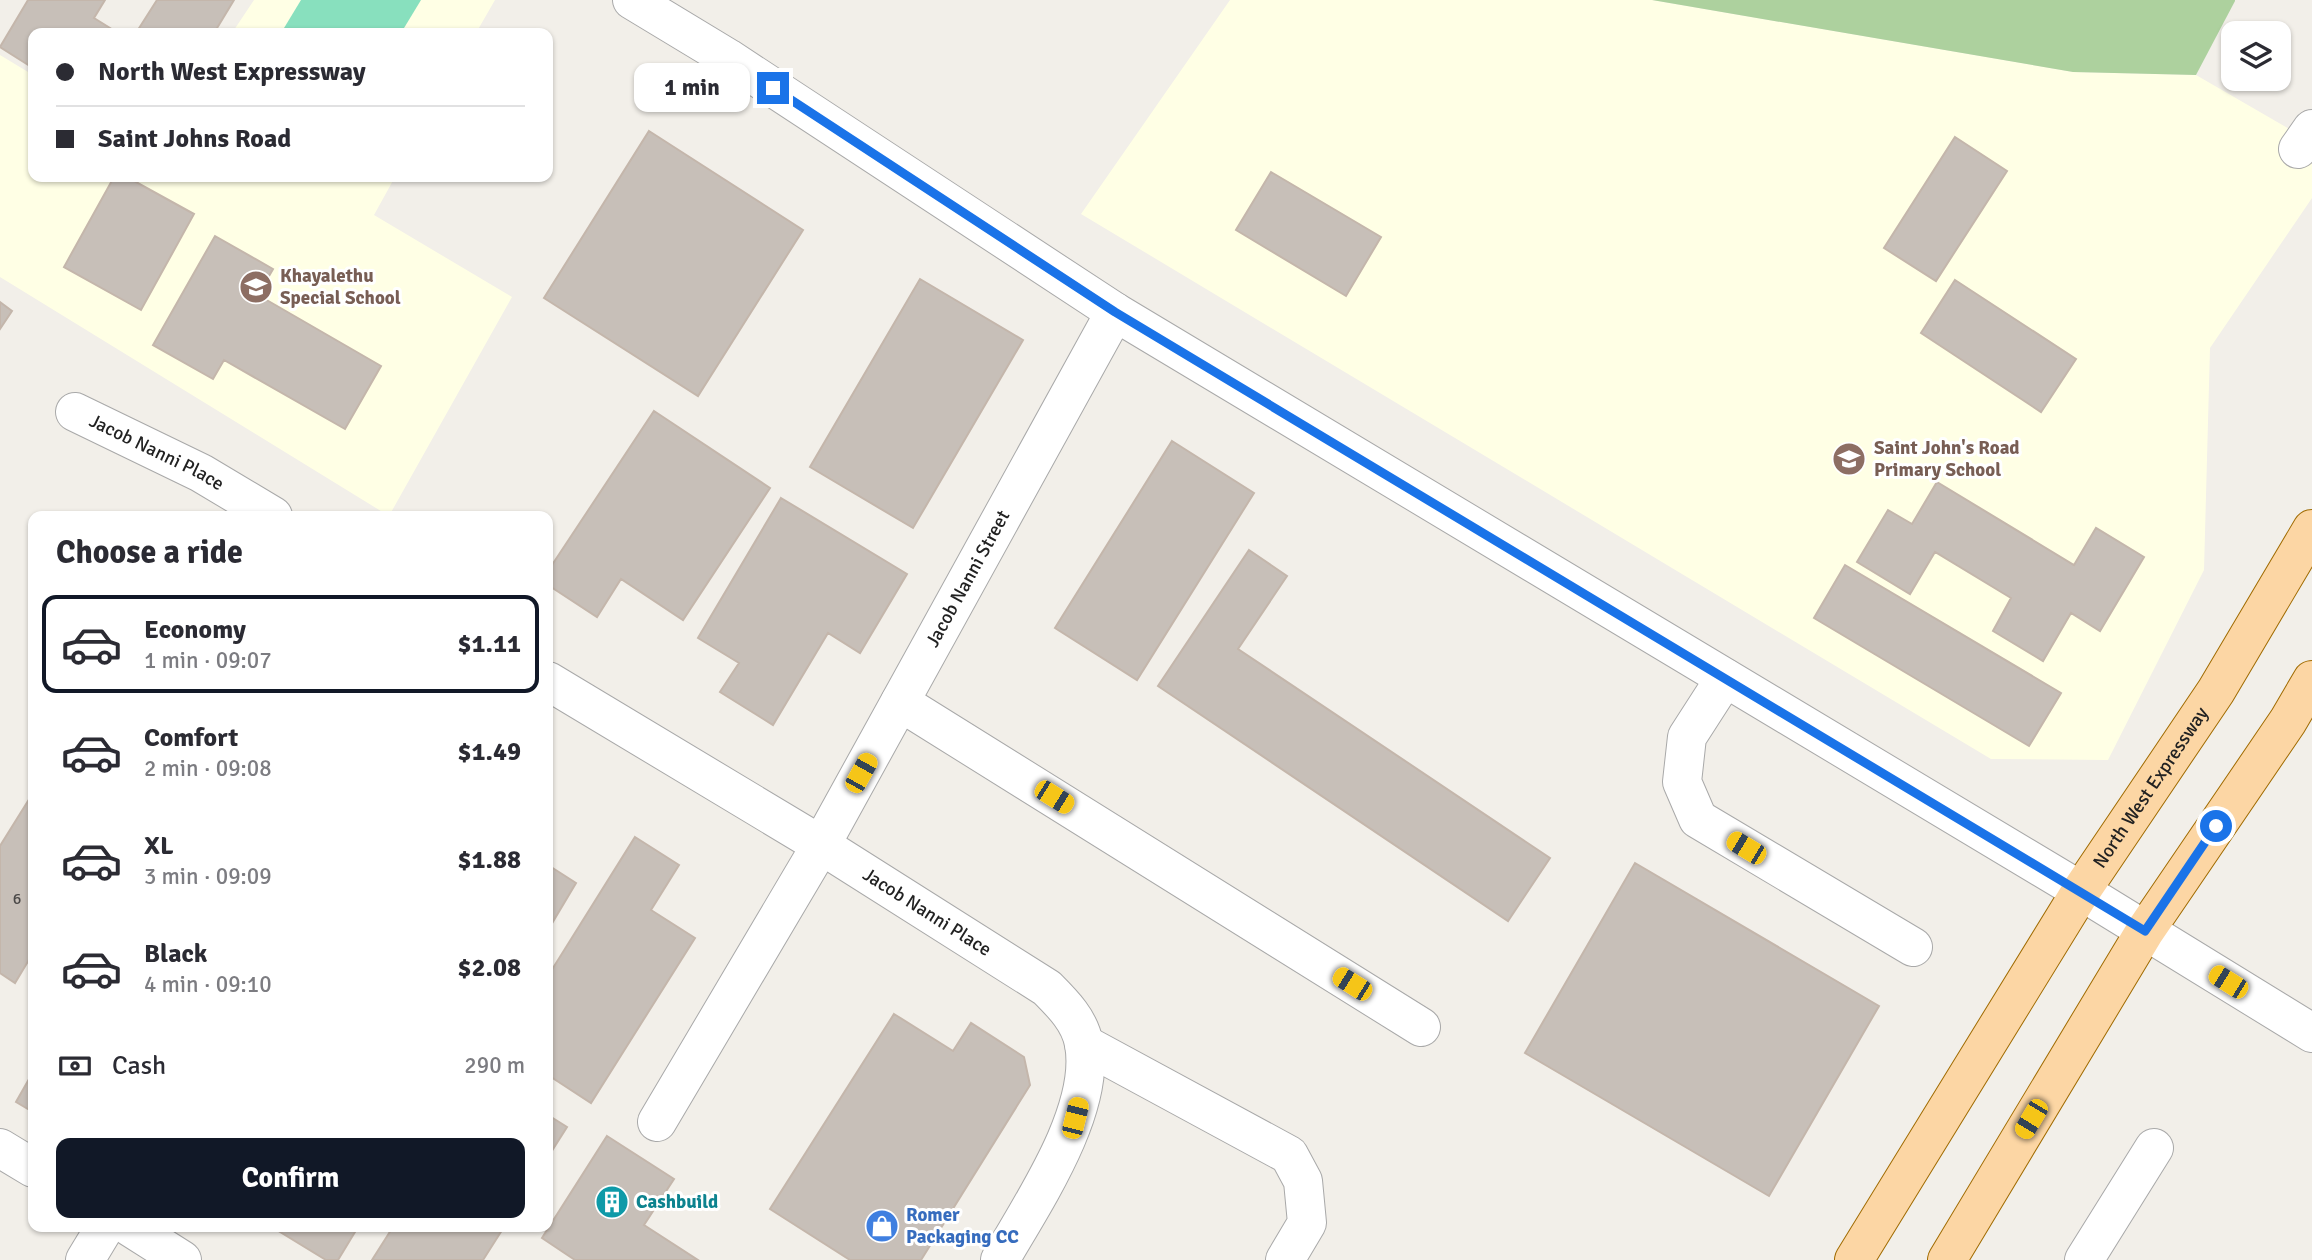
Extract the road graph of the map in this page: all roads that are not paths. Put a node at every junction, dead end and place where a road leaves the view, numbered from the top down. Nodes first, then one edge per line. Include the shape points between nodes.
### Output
1 (632, 0) edge
2 (1115, 312) junction
3 (75, 412) dead end
4 (264, 511) edge
5 (2312, 529) edge
6 (1725, 678) junction
7 (2312, 680) edge
8 (553, 684) edge
9 (900, 702) junction
10 (821, 845) junction
11 (2081, 891) junction
12 (2145, 931) junction
13 (1913, 947) dead end
14 (1421, 1027) dead end
15 (2312, 1033) edge
16 (1084, 1044) junction
17 (657, 1122) dead end
18 (0, 1148) edge
19 (2154, 1148) dead end
20 (28, 1165) edge
21 (103, 1232) edge
22 (137, 1232) edge
23 (177, 1259) edge
24 (85, 1260) edge
25 (1000, 1260) edge
26 (1285, 1260) edge
27 (1854, 1260) edge
28 (1947, 1260) edge
29 (2084, 1260) edge

1 - 2 street
2 - 6 street
2 - 9 street, Jacob Nanni Street
3 - 4 street, Jacob Nanni Place
5 - 11 main road, North West Expressway via 2216,691
6 - 11 street
6 - 13 street via 1687,737 1682,782 1698,819
7 - 12 main road
8 - 10 street, Jacob Nanni Place
9 - 10 street, Jacob Nanni Street
9 - 14 street
10 - 16 street, Jacob Nanni Place via 1046,988 1070,1011
10 - 17 street, Jacob Nanni Street
11 - 12 street
11 - 27 main road, North West Expressway
12 - 15 street
12 - 28 main road
16 - 25 street, Jacob Nanni Place via 1084,1080 1075,1118 1053,1168
16 - 26 street via 1289,1155 1303,1181 1307,1223
18 - 20 street
19 - 29 street
21 - 24 street
22 - 23 street

